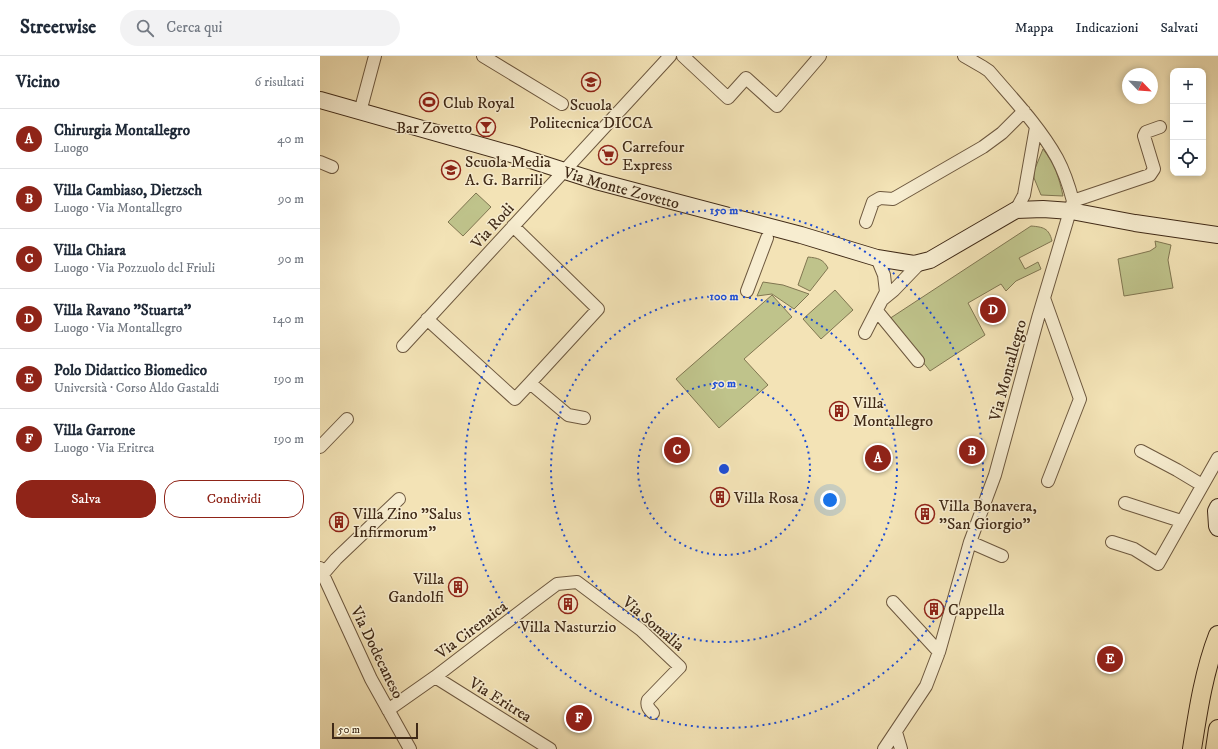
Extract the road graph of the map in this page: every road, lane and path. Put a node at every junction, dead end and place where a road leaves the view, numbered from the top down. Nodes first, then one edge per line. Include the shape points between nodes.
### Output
1 (375, 56) edge
2 (483, 56) edge
3 (670, 56) edge
4 (683, 56) edge
5 (820, 56) edge
6 (964, 56) edge
7 (320, 100) edge
8 (562, 104) dead end
9 (1024, 111) junction
10 (360, 112) junction
11 (1036, 127) junction
12 (1160, 127) dead end
13 (320, 162) edge
14 (332, 167) dead end
15 (564, 171) junction
16 (1072, 206) junction
17 (1016, 210) junction
18 (866, 222) dead end
19 (513, 226) junction
20 (1218, 236) edge
21 (767, 238) dead end
22 (878, 258) junction
23 (921, 262) junction
24 (747, 291) dead end
25 (1044, 298) junction
26 (883, 299) junction
27 (877, 311) junction
28 (427, 319) junction
29 (865, 333) dead end
30 (403, 346) dead end
31 (918, 361) dead end
32 (530, 383) junction
33 (347, 418) dead end
34 (584, 418) dead end
35 (320, 447) edge
36 (1141, 450) dead end
37 (1218, 458) edge
38 (1048, 481) dead end
39 (1202, 485) junction
40 (399, 499) dead end
41 (1125, 503) dead end
42 (1218, 506) edge
43 (1181, 521) junction
44 (1218, 528) edge
45 (970, 542) junction
46 (1112, 542) dead end
47 (1002, 556) dead end
48 (321, 571) edge
49 (577, 582) joint
50 (893, 602) dead end
51 (1218, 635) edge
52 (939, 652) junction
53 (435, 677) junction
54 (388, 710) junction
55 (653, 713) dead end
56 (1218, 729) edge
57 (896, 732) junction
58 (410, 749) edge
59 (550, 749) edge
60 (884, 749) edge
61 (901, 749) edge
62 (1192, 749) edge
63 (1215, 749) edge

1 - 10 street
2 - 8 street
3 - 15 street, Via Rodi
4 - 5 street via 728,98 746,78 777,106
6 - 9 street via 988,71
7 - 10 street, Via Monte Zovetto
9 - 11 street
9 - 18 street via 1002,133 983,146 893,198 880,198 873,202
10 - 15 street, Via Monte Zovetto
11 - 16 street via 1057,158 1068,184
11 - 17 street via 1024,195
12 - 16 street via 1146,132 1144,136 1154,169 1150,175
13 - 14 street
15 - 19 street, Via Rodi
15 - 22 street, Via Monte Zovetto
16 - 17 street, Via Monte Zovetto
16 - 20 street, Via Monte Zovetto via 1091,214
16 - 25 street, Via Montallegro
17 - 23 street, Via Monte Zovetto via 930,260
19 - 28 street, Via Rodi
19 - 32 street via 598,309
21 - 24 street
22 - 23 street, Via Monte Zovetto via 914,264
22 - 26 street, Via Monte Zovetto via 884,275 886,292
23 - 26 street, Via Monte Zovetto
25 - 38 street, Via Montallegro via 1080,399
25 - 45 street, Via Montallegro via 995,475
26 - 27 street, Via Monte Zovetto
27 - 29 street, Via Monte Zovetto
27 - 31 street
28 - 30 street, Via Rodi
28 - 32 street via 514,399
32 - 34 street via 568,414
33 - 35 street
36 - 39 street
37 - 39 street
39 - 43 street
40 - 48 street
41 - 43 street
42 - 44 street
43 - 46 street via 1158,564 1134,549
45 - 47 street
45 - 52 street, Via Montallegro
48 - 54 street, Via Dodecaneso
49 - 53 street, Via Cirenaica via 557,584
49 - 55 street, Via Somalia via 641,630 680,667 648,700 648,708
50 - 52 street
51 - 62 main road via 1205,677
52 - 57 street, Via Montallegro via 926,686
53 - 54 street, Via Cirenaica
53 - 59 street, Via Eritrea
54 - 58 street, Via Dodecaneso
56 - 63 main road
57 - 60 street, Via Montallegro
57 - 61 street

